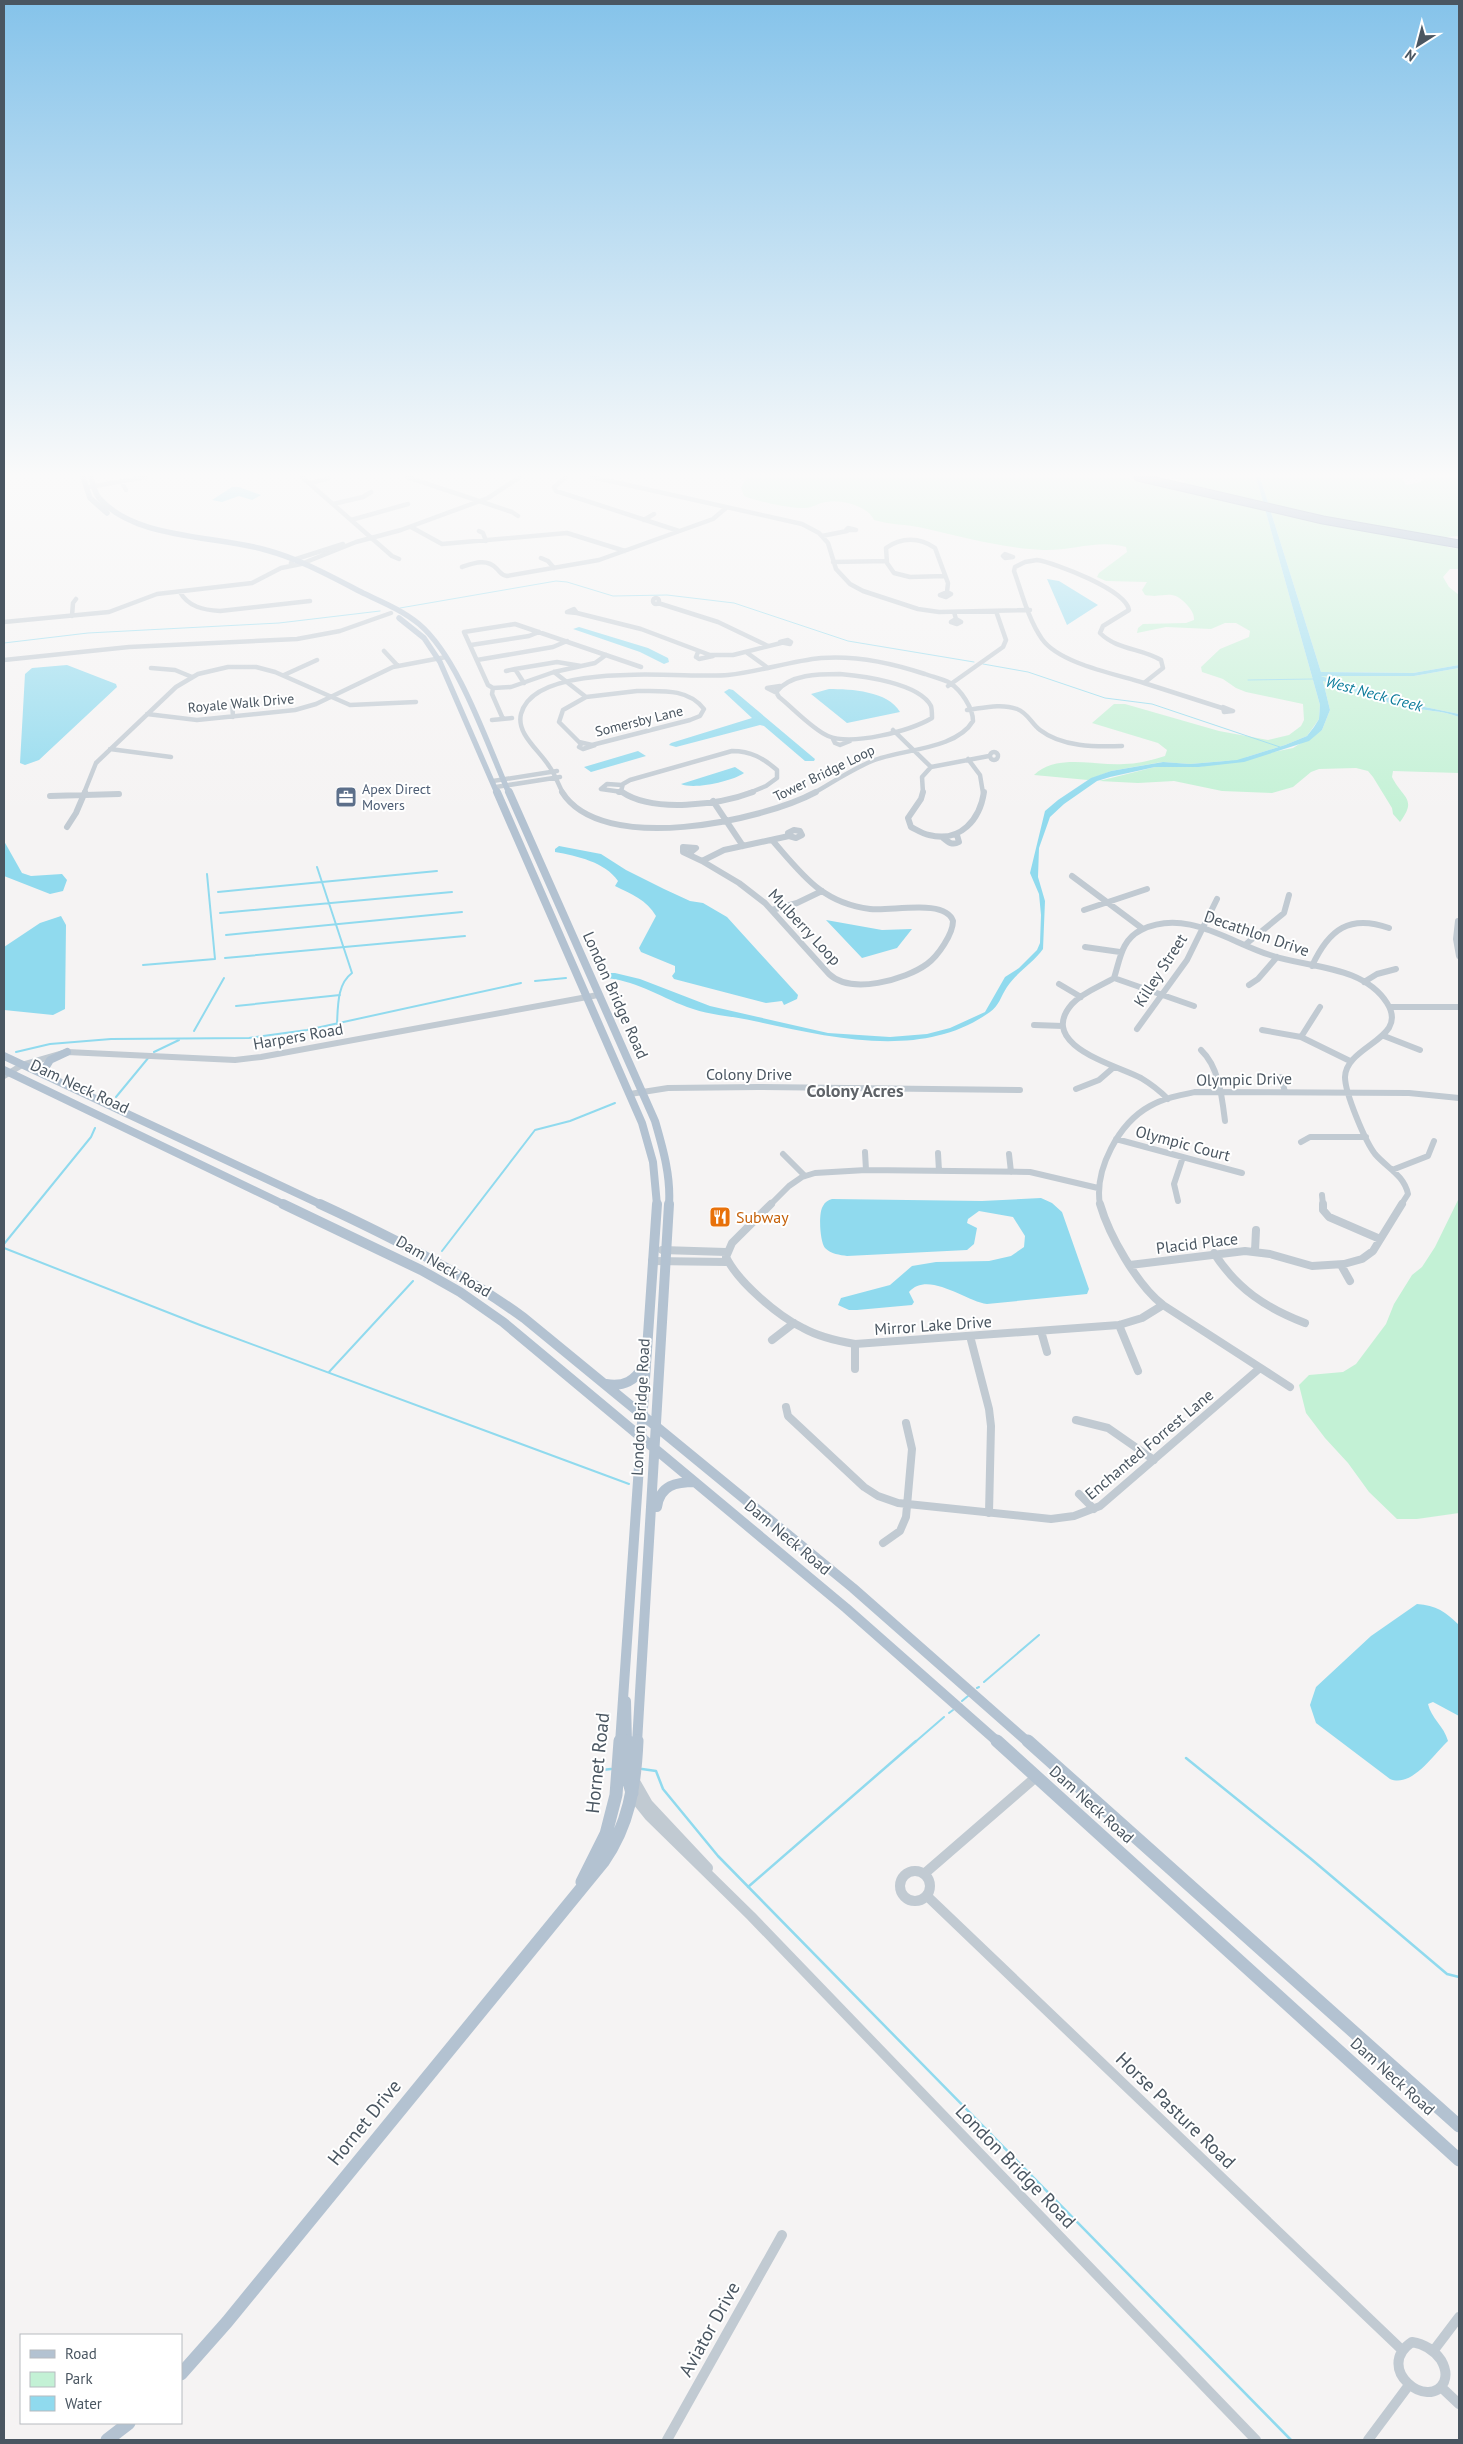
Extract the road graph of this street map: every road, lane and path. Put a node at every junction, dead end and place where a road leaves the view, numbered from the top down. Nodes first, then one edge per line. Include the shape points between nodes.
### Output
1 (188, 591) edge
2 (348, 591) edge
3 (358, 591) edge
4 (864, 591) edge
5 (1022, 591) edge
6 (1107, 591) edge
7 (180, 592) junction
8 (76, 599) dead end
9 (310, 600) dead end
10 (658, 603) dead end
11 (1030, 610) junction
12 (994, 611) junction
13 (577, 612) dead end
14 (954, 612) junction
15 (391, 613) junction
16 (72, 616) junction
17 (956, 619) dead end
18 (4, 622) edge
19 (539, 632) junction
20 (567, 641) junction
21 (781, 643) dead end
22 (470, 645) junction
23 (768, 646) junction
24 (384, 651) dead end
25 (746, 652) junction
26 (606, 656) junction
27 (442, 658) junction
28 (4, 660) edge
29 (317, 660) dead end
30 (476, 660) junction
31 (398, 666) junction
32 (581, 666) junction
33 (641, 667) dead end
34 (151, 668) dead end
35 (768, 668) junction
36 (515, 669) junction
37 (506, 671) dead end
38 (554, 672) junction
39 (284, 675) junction
40 (192, 677) junction
41 (524, 683) junction
42 (567, 683) junction
43 (1144, 683) junction
44 (948, 684) junction
45 (780, 686) junction
46 (493, 688) junction
47 (777, 693) junction
48 (331, 697) junction
49 (586, 697) junction
50 (232, 701) dead end
51 (416, 702) dead end
52 (1222, 708) dead end
53 (969, 710) junction
54 (147, 714) junction
55 (233, 717) junction
56 (512, 718) dead end
57 (503, 719) junction
58 (492, 720) dead end
59 (893, 730) junction
60 (1122, 746) dead end
61 (911, 748) junction
62 (110, 749) junction
63 (989, 756) dead end
64 (171, 757) dead end
65 (968, 759) junction
66 (931, 768) junction
67 (555, 771) junction
68 (558, 777) junction
69 (504, 783) junction
70 (494, 784) junction
71 (119, 794) dead end
72 (83, 795) junction
73 (50, 796) dead end
74 (715, 800) junction
75 (728, 820) junction
76 (68, 827) dead end
77 (789, 836) dead end
78 (772, 840) junction
79 (745, 846) junction
80 (690, 853) dead end
81 (702, 861) junction
82 (1072, 876) dead end
83 (1147, 889) dead end
84 (822, 891) junction
85 (1288, 894) dead end
86 (1217, 899) dead end
87 (1108, 902) junction
88 (772, 910) junction
89 (1084, 910) dead end
90 (1458, 921) dead end
91 (1203, 928) junction
92 (1389, 928) dead end
93 (1143, 929) junction
94 (1246, 944) junction
95 (1085, 947) dead end
96 (1120, 952) junction
97 (1459, 956) edge
98 (1277, 957) junction
99 (1312, 966) junction
100 (1396, 969) dead end
101 (1114, 978) junction
102 (1364, 982) junction
103 (1059, 984) dead end
104 (1249, 985) dead end
105 (1160, 994) junction
106 (598, 995) junction
107 (588, 996) junction
108 (1081, 997) junction
109 (1194, 1006) dead end
110 (1320, 1007) dead end
111 (1390, 1007) junction
112 (1459, 1007) edge
113 (1034, 1026) dead end
114 (1063, 1026) junction
115 (1137, 1029) dead end
116 (1262, 1030) dead end
117 (1384, 1036) junction
118 (1301, 1037) junction
119 (1201, 1050) dead end
120 (1420, 1050) dead end
121 (67, 1052) junction
122 (4, 1056) edge
123 (1350, 1061) junction
124 (22, 1065) junction
125 (1114, 1067) junction
126 (6, 1073) edge
127 (1281, 1077) dead end
128 (1076, 1089) dead end
129 (1020, 1090) dead end
130 (1220, 1091) junction
131 (1285, 1092) junction
132 (642, 1093) junction
133 (1350, 1093) junction
134 (630, 1094) junction
135 (1168, 1098) junction
136 (1459, 1098) edge
137 (98, 1100) junction
138 (1225, 1121) dead end
139 (1366, 1137) junction
140 (1116, 1139) junction
141 (1434, 1141) dead end
142 (1301, 1142) dead end
143 (865, 1152) dead end
144 (938, 1153) dead end
145 (782, 1154) dead end
146 (1009, 1154) dead end
147 (1183, 1157) junction
148 (866, 1170) junction
149 (1392, 1170) junction
150 (939, 1171) junction
151 (1011, 1172) junction
152 (1242, 1173) dead end
153 (805, 1176) junction
154 (1098, 1188) junction
155 (1322, 1195) dead end
156 (1178, 1201) dead end
157 (1256, 1230) dead end
158 (1380, 1239) junction
159 (653, 1250) junction
160 (666, 1250) junction
161 (726, 1252) junction
162 (1255, 1252) junction
163 (1214, 1253) junction
164 (652, 1261) junction
165 (665, 1261) junction
166 (727, 1262) junction
167 (1130, 1265) junction
168 (1341, 1265) junction
169 (1350, 1281) dead end
170 (1162, 1305) junction
171 (794, 1323) junction
172 (1305, 1323) dead end
173 (1119, 1325) junction
174 (1041, 1331) junction
175 (970, 1336) junction
176 (772, 1340) dead end
177 (854, 1344) junction
178 (1047, 1352) dead end
179 (645, 1363) junction
180 (1260, 1368) junction
181 (855, 1369) dead end
182 (1138, 1371) dead end
183 (604, 1384) junction
184 (1290, 1386) dead end
185 (786, 1407) dead end
186 (643, 1415) junction
187 (1076, 1420) dead end
188 (906, 1423) dead end
189 (655, 1425) junction
190 (642, 1437) junction
191 (654, 1448) junction
192 (1154, 1460) junction
193 (695, 1482) junction
194 (1079, 1494) dead end
195 (907, 1505) junction
196 (1094, 1509) junction
197 (989, 1513) junction
198 (883, 1543) dead end
199 (648, 1556) junction
200 (624, 1693) junction
201 (1036, 1777) junction
202 (634, 1780) junction
203 (633, 1796) junction
204 (924, 1874) junction
205 (576, 1894) junction
206 (927, 1896) junction
207 (751, 1916) junction
208 (1459, 2126) edge
209 (1459, 2160) edge
210 (782, 2236) dead end
211 (1459, 2316) edge
212 (1401, 2349) junction
213 (1434, 2350) junction
214 (182, 2373) edge
215 (1409, 2385) junction
216 (1441, 2387) junction
217 (1459, 2404) edge
218 (128, 2424) edge
219 (107, 2440) edge
220 (667, 2440) edge
221 (1256, 2440) edge
222 (1368, 2440) edge

1 - 7 street
2 - 15 main road, London Bridge Road
3 - 27 main road, London Bridge Road via 423,626
4 - 14 street via 924,610
5 - 11 street
6 - 43 street via 1130,608 1103,626 1100,633 1109,641 1161,660 1163,668
7 - 9 street via 185,601 215,611
7 - 16 street via 152,596 113,611
8 - 16 street
10 - 23 street via 718,622
11 - 12 street
11 - 43 street via 1041,637 1053,649 1072,659
12 - 14 street
12 - 44 street via 1006,640 1004,647
13 - 25 street via 641,629 698,652 696,657 699,659
14 - 17 street
15 - 27 main road, London Bridge Road via 417,632
15 - 28 street via 340,630 297,639 148,646
16 - 18 street
19 - 20 street
19 - 22 street
19 - 22 street via 515,624 464,632
20 - 26 street
20 - 30 street via 553,647
21 - 23 street
22 - 30 street
23 - 25 street
24 - 31 street
25 - 35 street
26 - 32 street
26 - 33 street
27 - 31 street, Royale Walk Drive
27 - 69 main road, London Bridge Road via 459,680
27 - 70 main road, London Bridge Road
29 - 39 street
30 - 46 street via 488,685
31 - 48 street, Royale Walk Drive
32 - 36 street via 574,662 556,662
32 - 38 street
34 - 40 street via 176,670
35 - 42 street, Tower Bridge Loop via 724,675 625,674
35 - 44 street, Tower Bridge Loop via 811,658 856,658 896,665
36 - 37 street
36 - 41 street
38 - 41 street
38 - 42 street
39 - 40 street via 264,668 243,666 215,669
39 - 48 street
40 - 54 street via 179,684
41 - 46 street
42 - 49 street
42 - 67 street, Tower Bridge Loop via 537,699 528,708 525,718
43 - 52 street
44 - 53 street
45 - 47 street
45 - 47 street via 767,688
45 - 59 street via 812,676 848,674 882,681 922,696 932,710 932,718 924,724
46 - 57 street via 492,694
47 - 59 street via 840,746 850,740
48 - 51 street via 350,705 365,706
48 - 55 street, Royale Walk Drive via 295,710
49 - 49 street, Somersby Lane via 637,691 679,694 695,698 704,709 700,716 690,720 583,749 579,747 582,742 559,722 559,717 567,706
50 - 55 street
53 - 60 street via 1014,707 1025,713 1038,729 1053,737 1101,746
53 - 61 street, Tower Bridge Loop via 972,723 964,734 946,742
54 - 55 street, Royale Walk Drive via 191,720
54 - 62 street
56 - 57 street
57 - 58 street
59 - 61 street
61 - 66 street
61 - 75 street, Tower Bridge Loop via 861,765 794,803
62 - 64 street
62 - 72 street via 93,766
63 - 65 street
65 - 66 street
65 - 66 street via 980,774 984,798 975,819 957,835 959,842 955,844 918,831 908,820 922,801 925,789 922,776
67 - 68 street, Tower Bridge Loop
67 - 69 street
68 - 69 street
68 - 75 street, Tower Bridge Loop via 570,802 601,818 666,828
69 - 70 street
69 - 106 main road, London Bridge Road
70 - 107 main road, London Bridge Road
71 - 72 street
72 - 73 street
72 - 76 street
74 - 74 street via 654,805 634,800 622,789 630,780 732,751 757,754 777,770 777,778 767,787
74 - 75 street
75 - 79 street
77 - 78 street
78 - 79 street
78 - 84 street, Mulberry Loop via 801,876
79 - 81 street via 724,850
80 - 81 street, Mulberry Loop
81 - 88 street, Mulberry Loop via 746,887
82 - 87 street
83 - 87 street
84 - 88 street via 798,903
84 - 88 street, Mulberry Loop via 844,903 866,909 940,910 952,916 954,925 935,956 926,964 868,984 852,986 833,978
85 - 94 street via 1284,913
86 - 91 street, Killey Street
87 - 89 street
87 - 93 street
90 - 97 street via 1456,940
91 - 93 street, Decathlon Drive via 1176,924
91 - 94 street, Decathlon Drive
91 - 105 street, Killey Street via 1187,960
92 - 99 street via 1362,921 1350,923 1323,946
93 - 96 street via 1131,936
94 - 98 street, Decathlon Drive
95 - 96 street
96 - 101 street
98 - 99 street, Decathlon Drive
98 - 104 street
99 - 102 street, Decathlon Drive
100 - 102 street
101 - 105 street
101 - 108 street
102 - 111 street, Decathlon Drive
103 - 108 street
105 - 109 street
105 - 115 street, Killey Street
106 - 107 street, Harpers Road
106 - 132 main road, London Bridge Road
107 - 121 street, Harpers Road via 247,1059
107 - 134 main road, London Bridge Road
108 - 114 street via 1067,1010
110 - 118 street
111 - 112 street
111 - 117 street via 1392,1022
113 - 114 street
114 - 125 street via 1071,1042 1081,1051
116 - 118 street
117 - 120 street
117 - 123 street
118 - 123 street
119 - 130 street via 1210,1058
121 - 124 street, Harpers Road
121 - 137 main road via 50,1058 44,1070
122 - 124 main road, Dam Neck Road
123 - 133 street via 1345,1076
124 - 126 street, Harpers Road
124 - 137 main road, Dam Neck Road
125 - 128 street via 1099,1080
125 - 135 street via 1147,1082
126 - 190 main road, Dam Neck Road via 421,1270 460,1292 503,1322
127 - 131 street
129 - 132 street, Colony Drive via 758,1087 668,1088
130 - 131 street, Olympic Drive
130 - 135 street, Olympic Drive
130 - 138 street
131 - 133 street, Olympic Drive
132 - 134 street, Colony Drive
132 - 160 main road, London Bridge Road via 659,1132 668,1170
133 - 136 street, Olympic Drive via 1409,1093
133 - 139 street
134 - 159 main road, London Bridge Road via 650,1143 656,1171
135 - 140 street, Olympic Drive via 1136,1115
137 - 183 main road, Dam Neck Road via 360,1222 452,1271 524,1318
139 - 142 street via 1310,1137
139 - 149 street via 1378,1157
140 - 147 street, Olympic Court
140 - 154 street, Olympic Drive
141 - 149 street via 1428,1156
143 - 148 street
144 - 150 street
145 - 153 street
146 - 151 street
147 - 152 street, Olympic Court
147 - 156 street via 1174,1184
148 - 150 street
148 - 153 street via 836,1170
149 - 158 street, Placid Place via 1408,1189 1406,1198
150 - 151 street
151 - 154 street via 1051,1176
153 - 161 street via 789,1186
154 - 167 street, Olympic Drive via 1101,1208
155 - 158 street via 1322,1210 1329,1217
157 - 162 street
158 - 168 street, Placid Place via 1368,1255
159 - 160 street
159 - 164 main road, London Bridge Road
160 - 161 street
160 - 165 main road, London Bridge Road
161 - 166 street
162 - 163 street, Placid Place
162 - 168 street, Placid Place via 1312,1266
163 - 167 street, Placid Place
163 - 172 street via 1228,1276 1243,1291 1280,1314
164 - 165 street
164 - 179 main road, London Bridge Road
165 - 166 street
165 - 189 main road, London Bridge Road
166 - 171 street, Mirror Lake Drive
167 - 170 street, Olympic Drive via 1141,1284
168 - 169 street
170 - 173 street, Mirror Lake Drive via 1142,1318
170 - 180 street, Olympic Drive
171 - 176 street
171 - 177 street, Mirror Lake Drive via 824,1337
173 - 174 street, Mirror Lake Drive
173 - 182 street
174 - 175 street, Mirror Lake Drive
174 - 178 street
175 - 177 street, Mirror Lake Drive
175 - 197 street via 991,1426
177 - 181 street
179 - 183 main road via 631,1382 622,1386
179 - 186 main road, London Bridge Road
180 - 184 street, Olympic Drive
180 - 192 street, Enchanted Forrest Lane
183 - 186 main road, Dam Neck Road
185 - 195 street, Enchanted Forrest Lane via 788,1416 864,1487 888,1500
186 - 189 main road, Dam Neck Road
186 - 190 main road, London Bridge Road
187 - 192 street via 1112,1429
188 - 195 street via 912,1450
189 - 191 main road, London Bridge Road
189 - 208 main road, Dam Neck Road via 939,1662
190 - 191 main road, Dam Neck Road
190 - 200 main road, London Bridge Road
191 - 193 main road, Dam Neck Road
191 - 199 main road, London Bridge Road
192 - 196 street, Enchanted Forrest Lane
193 - 199 main road via 674,1483 659,1494 655,1535
193 - 201 main road, Dam Neck Road via 846,1608
194 - 196 street
195 - 197 street, Enchanted Forrest Lane
195 - 198 street via 900,1531
196 - 197 street, Enchanted Forrest Lane via 1062,1518
199 - 202 main road, London Bridge Road
200 - 203 main road, London Bridge Road via 630,1715 626,1778
200 - 205 main road, Hornet Road via 613,1809 606,1834
201 - 204 street
201 - 209 main road, Dam Neck Road
202 - 203 main road, London Bridge Road
202 - 207 street, London Bridge Road via 648,1804
203 - 205 main road via 628,1820 617,1845
203 - 207 street, London Bridge Road
204 - 206 street via 931,1885
204 - 206 street via 916,1871 907,1873 901,1878 900,1887 911,1900
205 - 214 main road, Hornet Drive
206 - 212 street, Horse Pasture Road
207 - 221 street, London Bridge Road
210 - 220 street, Aviator Drive
211 - 213 street
212 - 213 street via 1412,2342
212 - 215 street via 1399,2371
213 - 216 street via 1444,2364
215 - 216 street via 1415,2390 1430,2393
215 - 222 street
216 - 217 street
218 - 219 main road

